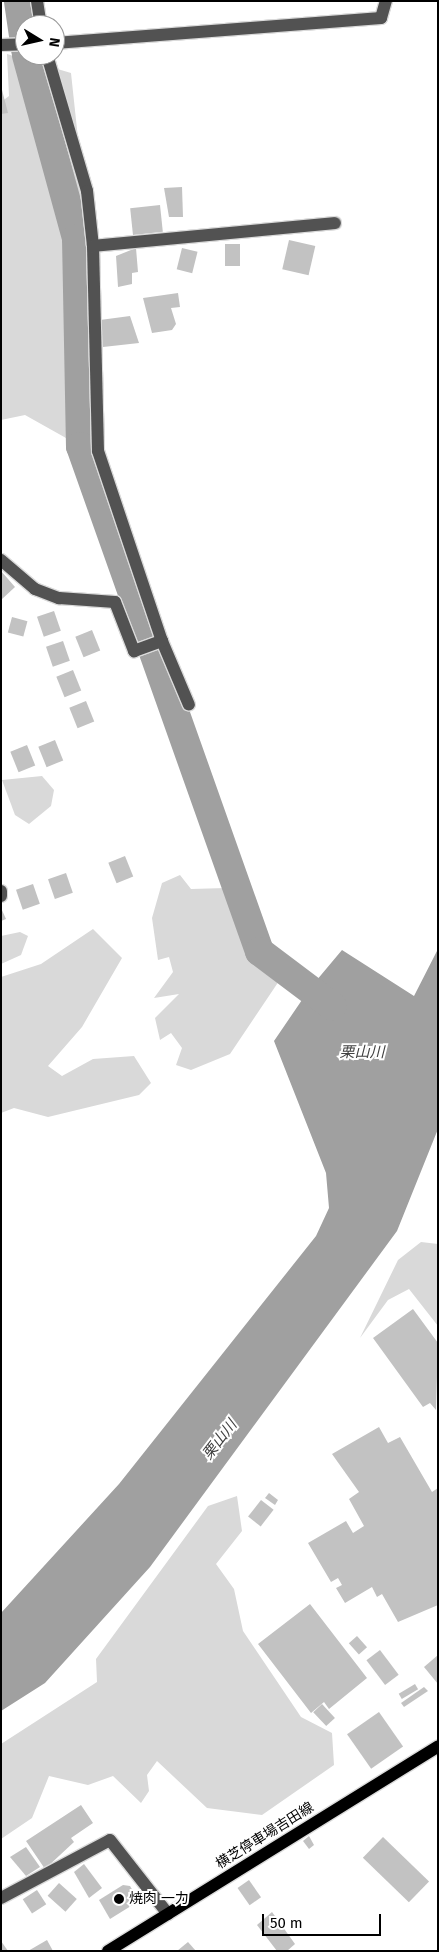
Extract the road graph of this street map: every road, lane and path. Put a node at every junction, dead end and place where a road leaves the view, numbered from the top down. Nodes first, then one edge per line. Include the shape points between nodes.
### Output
1 (37, 1) edge
2 (386, 1) edge
3 (39, 15) edge
4 (65, 42) edge
5 (15, 44) edge
6 (1, 45) edge
7 (50, 65) edge
8 (335, 223) dead end
9 (93, 246) junction
10 (1, 560) edge
11 (162, 641) junction
12 (188, 705) dead end
13 (1, 891) edge
14 (1, 896) edge
15 (438, 1746) edge
16 (1, 1898) edge
17 (168, 1914) junction
18 (108, 1951) edge

1 - 3 street
2 - 4 street via 381,18
5 - 6 street
7 - 9 street via 87,191
8 - 9 street
9 - 11 street via 98,451
10 - 11 street via 35,589 59,598 115,602 134,651
11 - 12 street
13 - 14 street
15 - 17 main road, 横芝停車場吉田線
16 - 17 street via 110,1840
17 - 18 main road, 横芝停車場吉田線

